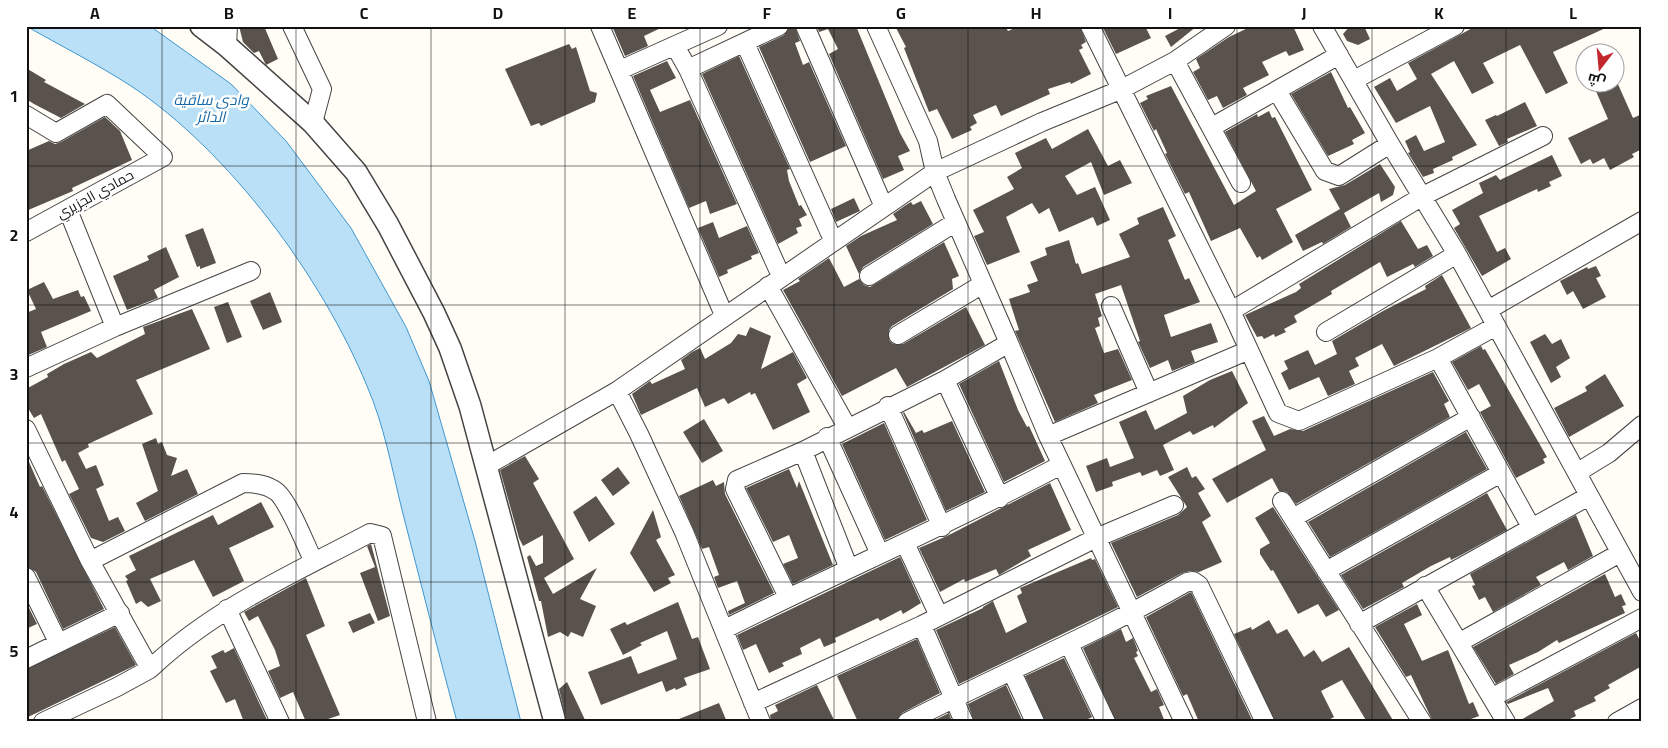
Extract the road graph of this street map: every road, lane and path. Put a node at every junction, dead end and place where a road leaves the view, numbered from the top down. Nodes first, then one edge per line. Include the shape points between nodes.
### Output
1 (200, 26) edge
2 (292, 26) edge
3 (600, 26) edge
4 (718, 26) edge
5 (778, 26) edge
6 (805, 26) edge
7 (876, 26) edge
8 (1090, 26) edge
9 (1226, 26) edge
10 (1322, 26) edge
11 (1455, 26) edge
12 (227, 36) edge
13 (745, 43) junction
14 (675, 46) junction
15 (1339, 55) junction
16 (1175, 61) junction
17 (688, 69) junction
18 (620, 70) junction
19 (1354, 80) junction
20 (1120, 90) junction
21 (1277, 91) junction
22 (28, 118) edge
23 (313, 123) junction
24 (1212, 127) junction
25 (1543, 136) dead end
26 (1390, 144) junction
27 (935, 172) junction
28 (1242, 183) dead end
29 (1423, 196) junction
30 (884, 208) junction
31 (68, 210) junction
32 (1642, 221) edge
33 (956, 222) junction
34 (26, 232) edge
35 (833, 240) junction
36 (1457, 254) junction
37 (251, 271) dead end
38 (869, 276) dead end
39 (774, 281) junction
40 (983, 284) junction
41 (1111, 306) dead end
42 (1488, 310) junction
43 (1231, 311) junction
44 (724, 316) junction
45 (1496, 326) junction
46 (115, 327) junction
47 (1326, 332) dead end
48 (898, 335) dead end
49 (1009, 343) junction
50 (1249, 350) junction
51 (1438, 358) junction
52 (26, 368) edge
53 (945, 380) junction
54 (617, 391) junction
55 (1149, 393) junction
56 (888, 406) junction
57 (1471, 417) junction
58 (1642, 425) edge
59 (847, 427) junction
60 (26, 429) edge
61 (1048, 436) junction
62 (827, 437) junction
63 (802, 451) junction
64 (32, 458) edge
65 (1061, 465) junction
66 (486, 466) junction
67 (1501, 472) junction
68 (1578, 472) junction
69 (1589, 496) junction
70 (1000, 498) junction
71 (1282, 501) dead end
72 (1174, 505) dead end
73 (1293, 518) junction
74 (942, 527) junction
75 (1532, 527) junction
76 (1096, 538) junction
77 (905, 544) junction
78 (1620, 553) junction
79 (880, 554) junction
80 (90, 561) junction
81 (314, 562) junction
82 (848, 569) junction
83 (1326, 571) junction
84 (26, 577) edge
85 (1425, 586) junction
86 (1642, 592) edge
87 (788, 597) junction
88 (227, 609) junction
89 (120, 613) junction
90 (1132, 613) junction
91 (939, 616) junction
92 (1642, 618) edge
93 (1359, 624) junction
94 (922, 625) junction
95 (725, 629) junction
96 (58, 642) junction
97 (1460, 642) junction
98 (1070, 644) junction
99 (26, 659) edge
100 (150, 669) junction
101 (1012, 672) junction
102 (1493, 697) junction
103 (953, 698) junction
104 (753, 703) junction
105 (1642, 708) edge
106 (43, 722) edge
107 (280, 722) edge
108 (427, 722) edge
109 (555, 722) edge
110 (761, 722) edge
111 (907, 722) edge
112 (964, 722) edge
113 (1035, 722) edge
114 (1106, 722) edge
115 (1184, 722) edge
116 (1265, 722) edge
117 (1422, 722) edge
118 (1506, 722) edge
119 (1617, 722) edge

1 - 12 street
2 - 23 street via 322,89
3 - 18 street
4 - 14 street
5 - 13 street
6 - 30 street
7 - 27 street via 928,142
8 - 20 street
9 - 16 street
10 - 15 street
11 - 19 street
12 - 23 street
13 - 17 street
13 - 35 street
14 - 17 street
14 - 18 street
15 - 19 street
15 - 21 street
16 - 20 street
16 - 24 street
17 - 39 street
18 - 44 street
19 - 26 street
20 - 27 street
20 - 43 street
21 - 24 street
21 - 26 street via 1325,171 1339,176
22 - 31 street, حمادي الجزيري via 56,133 107,104 163,156
23 - 66 street via 356,172 430,304 450,348
24 - 28 street
25 - 29 street
26 - 29 street
27 - 30 street
27 - 33 street
29 - 36 street
29 - 43 street
30 - 35 street
31 - 34 street, حمادي الجزيري
31 - 46 street
32 - 42 street
33 - 38 street
33 - 40 street
35 - 39 street
36 - 42 street
36 - 47 street
37 - 46 street
39 - 44 street
39 - 59 street
40 - 48 street
40 - 49 street
41 - 55 street
42 - 45 street
43 - 50 street
44 - 54 street
45 - 51 street
45 - 68 street
46 - 52 street
49 - 53 street
49 - 61 street
50 - 51 street via 1278,412 1299,421
50 - 55 street
51 - 57 street
53 - 56 street
53 - 70 street
54 - 66 street
54 - 95 street via 680,523
55 - 61 street
56 - 59 street
56 - 74 street
57 - 67 street
57 - 73 street
58 - 68 street via 1609,454
59 - 62 street
60 - 64 street
61 - 65 street
62 - 63 street
62 - 79 street
63 - 82 street
63 - 87 street via 742,477 734,485
64 - 80 street
65 - 70 street
65 - 76 street
66 - 109 street
67 - 75 street
67 - 83 street
68 - 69 street
69 - 75 street
69 - 78 street
70 - 74 street
71 - 73 street
72 - 76 street
73 - 83 street
74 - 77 street
75 - 85 street
76 - 90 street
76 - 91 street
77 - 79 street
77 - 91 street
78 - 86 street
78 - 97 street
79 - 82 street
80 - 81 street via 243,483 259,483 276,492 286,505
80 - 89 street
81 - 88 street
81 - 108 street via 370,533 382,536
82 - 87 street
83 - 93 street
84 - 96 street
85 - 93 street
85 - 97 street
87 - 95 street
88 - 100 street via 176,644
88 - 107 street
89 - 96 street
89 - 100 street
90 - 98 street
90 - 115 street
90 - 116 street via 1187,582 1196,582
91 - 94 street
92 - 102 street
93 - 117 street
94 - 103 street
94 - 104 street
95 - 104 street
96 - 99 street
97 - 102 street
98 - 101 street
98 - 114 street
100 - 106 street
101 - 103 street
101 - 113 street
102 - 118 street
103 - 111 street
103 - 112 street
104 - 110 street
105 - 119 street

